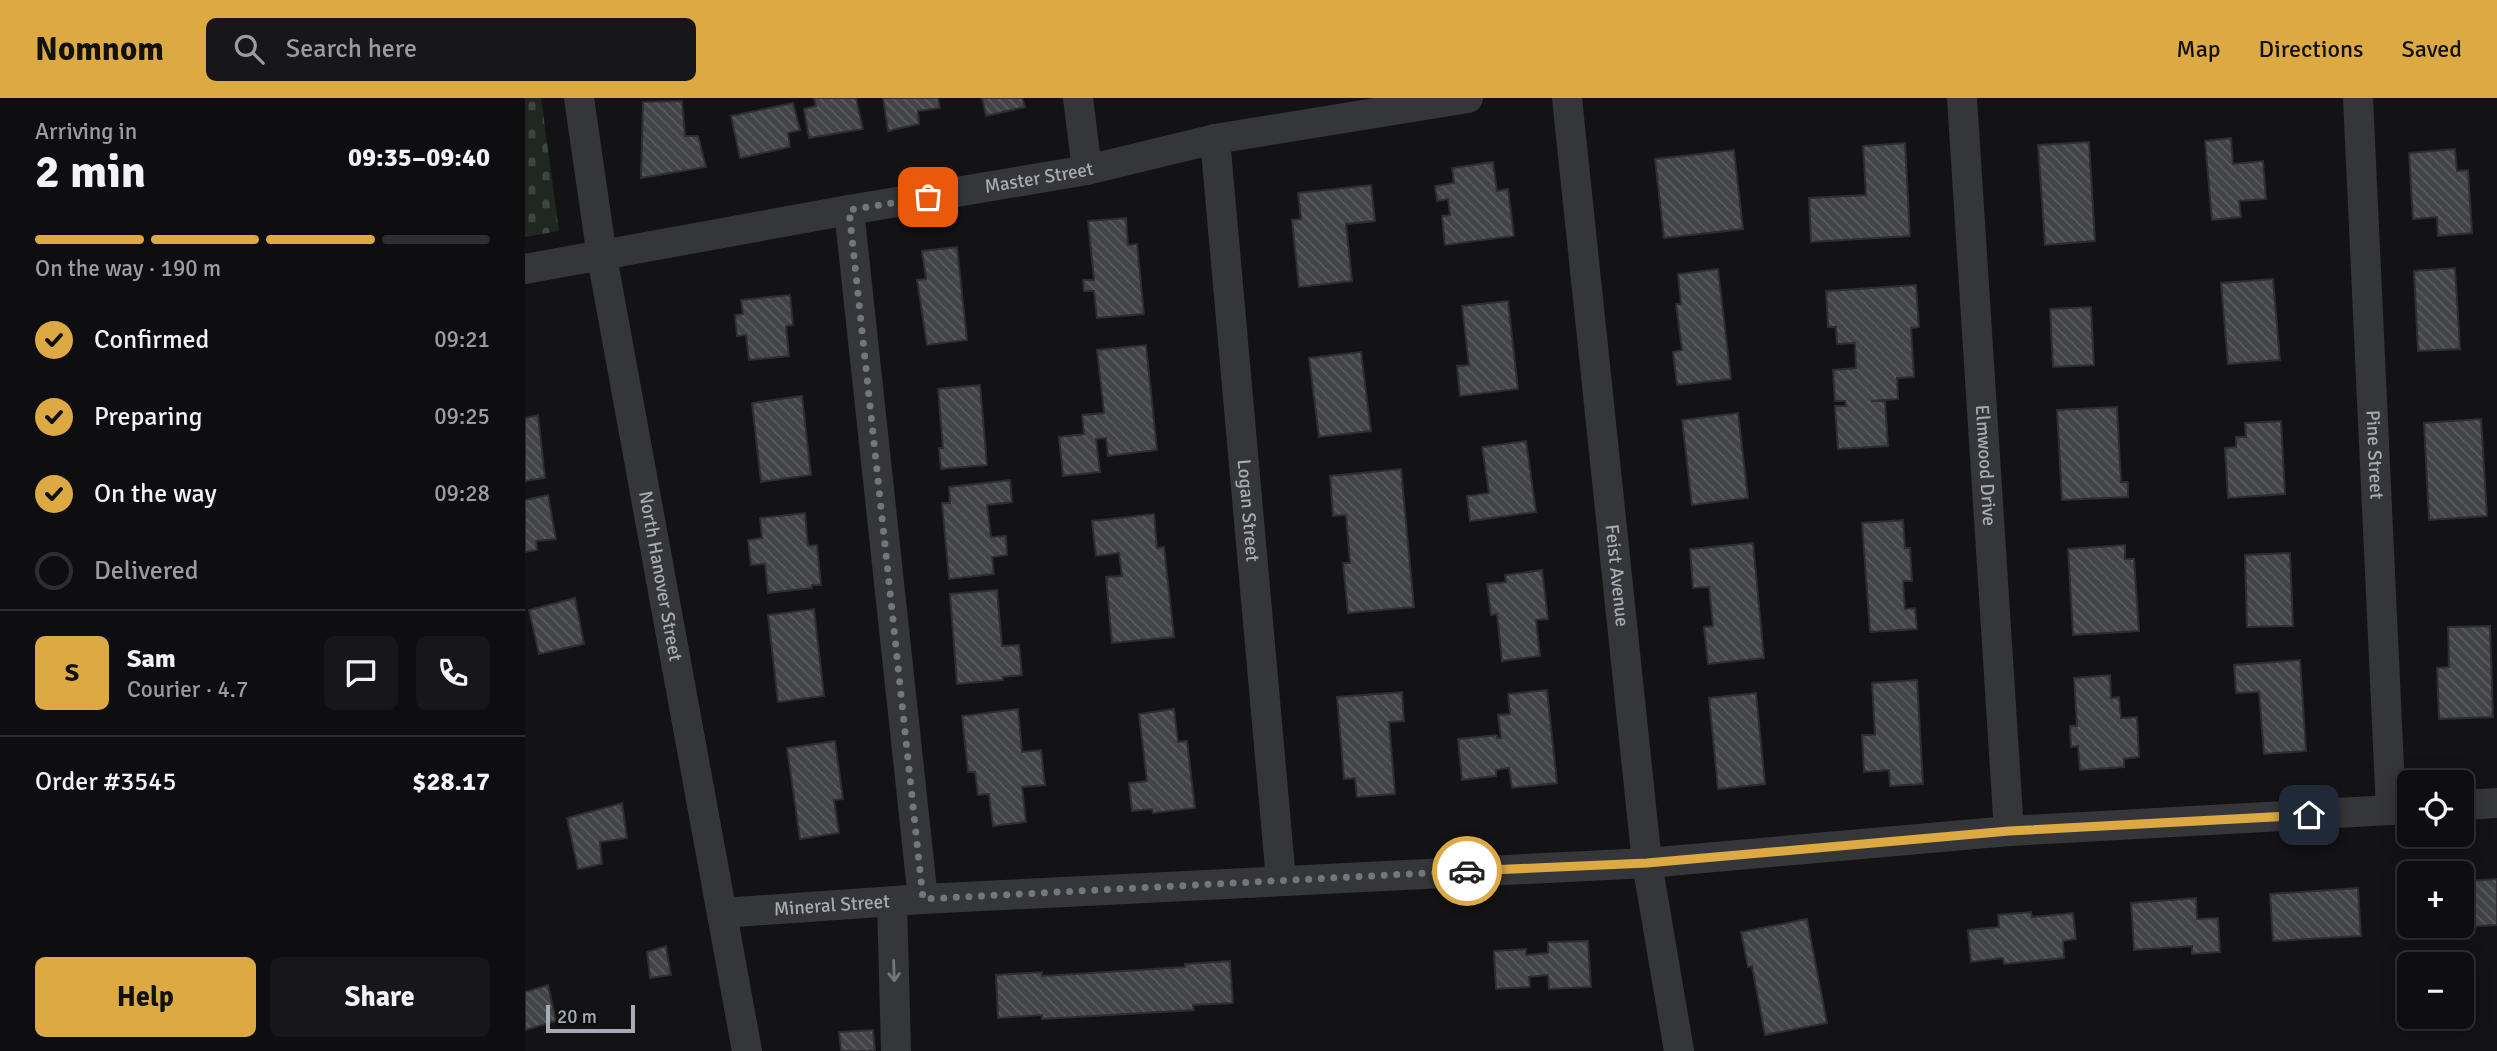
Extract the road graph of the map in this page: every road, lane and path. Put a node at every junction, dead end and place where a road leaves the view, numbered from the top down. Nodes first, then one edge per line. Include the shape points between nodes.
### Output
1 (579, 98) edge
2 (1077, 98) edge
3 (1468, 98) edge
4 (1567, 98) edge
5 (1962, 98) edge
6 (2358, 98) edge
7 (1215, 139) junction
8 (1087, 170) junction
9 (849, 210) junction
10 (602, 257) junction
11 (525, 269) edge
12 (2398, 770) edge
13 (2497, 803) edge
14 (2474, 804) edge
15 (2397, 810) edge
16 (2009, 831) junction
17 (1647, 863) junction
18 (1281, 880) junction
19 (923, 899) junction
20 (892, 902) junction
21 (722, 913) junction
22 (747, 1051) edge
23 (897, 1051) edge
24 (1679, 1051) edge

1 - 10 street, North Hanover Street
2 - 8 street
3 - 7 street, Master Street
4 - 17 street, Feist Avenue
5 - 16 street, Elmwood Drive
6 - 12 street, Pine Street
7 - 8 street, Master Street
7 - 18 street, Logan Street
8 - 9 street, Master Street
9 - 10 street, Master Street
9 - 19 street
10 - 11 street, Master Street
10 - 21 street, North Hanover Street
13 - 14 street
15 - 16 street, Mineral Street
16 - 17 street, Mineral Street
17 - 18 street, Mineral Street
17 - 24 street, Feist Avenue
18 - 19 street, Mineral Street
19 - 20 street, Mineral Street
20 - 21 street, Mineral Street
20 -> 23 street
21 - 22 street, North Hanover Street

